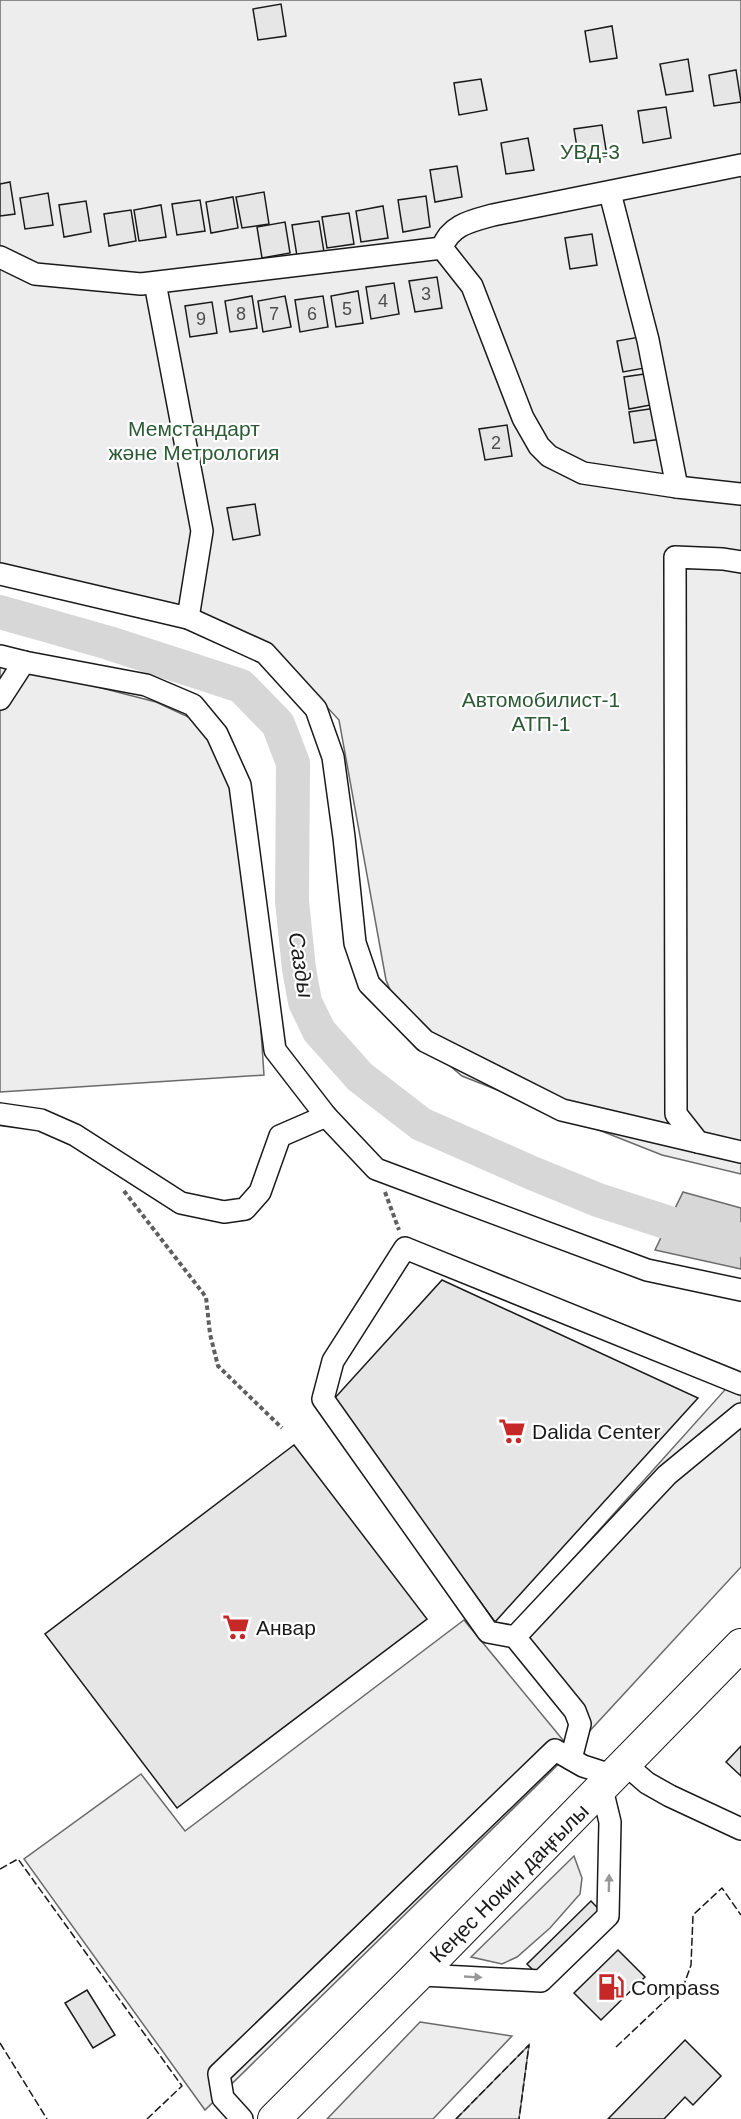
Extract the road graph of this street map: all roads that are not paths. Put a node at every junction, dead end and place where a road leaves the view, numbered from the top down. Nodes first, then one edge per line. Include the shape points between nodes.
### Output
1 (741, 165) edge
2 (610, 193) junction
3 (442, 248) junction
4 (0, 257) edge
5 (155, 283) junction
6 (677, 487) junction
7 (741, 494) edge
8 (741, 562) edge
9 (0, 574) edge
10 (188, 618) junction
11 (0, 656) edge
12 (24, 662) junction
13 (0, 699) edge
14 (0, 1114) edge
15 (326, 1116) junction
16 (698, 1142) junction
17 (741, 1152) edge
18 (741, 1290) edge
19 (741, 1384) edge
20 (741, 1414) edge
21 (515, 1637) junction
22 (741, 1646) edge
23 (571, 1759) junction
24 (614, 1776) junction
25 (741, 1829) edge
26 (415, 1978) junction
27 (242, 2119) edge
28 (274, 2119) edge

1 - 2 street
2 - 3 street via 461,224 446,237
2 - 6 street via 648,340
3 - 5 street
3 - 6 street via 472,286 523,418 539,446 549,456 583,473
4 - 5 street via 35,274
5 - 10 street via 202,531
6 - 7 street
8 - 16 street via 675,557 676,1114
9 - 10 street
10 - 16 street via 265,653 316,709 333,757 355,943 369,984 425,1041 562,1110
11 - 12 street
12 - 13 street
12 - 15 street via 146,685 193,705 217,734 240,785 275,1050
14 - 15 street via 41,1120 75,1135 181,1203 224,1212 245,1209 260,1192 280,1136
15 - 18 street via 376,1169 647,1270
16 - 17 street
19 - 21 street via 405,1248 333,1361 323,1399 488,1632
20 - 21 street via 667,1475
21 - 23 street via 575,1711 579,1724
22 - 24 highway, Кеңес Нокин даңғылы
23 - 24 street
23 - 27 street via 555,1750 219,2074 223,2098
24 - 25 street via 647,1783
24 - 26 highway, Кеңес Нокин даңғылы
26 -> 24 street via 422,1974 541,1981 608,1916
26 - 28 highway, Кеңес Нокин даңғылы

